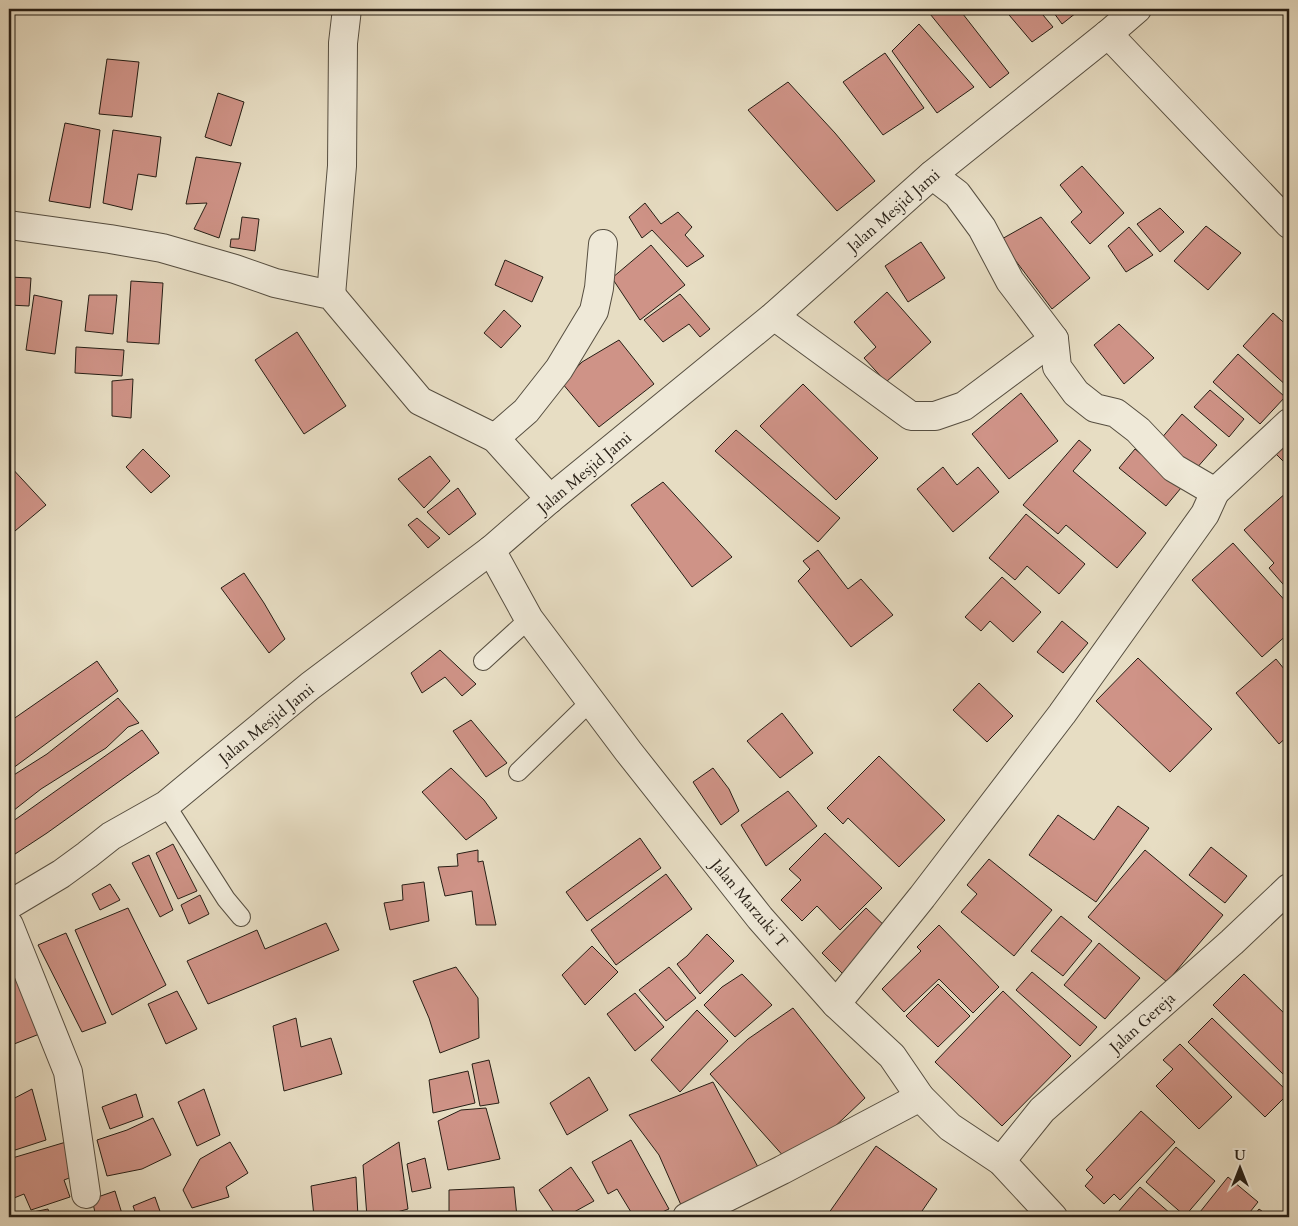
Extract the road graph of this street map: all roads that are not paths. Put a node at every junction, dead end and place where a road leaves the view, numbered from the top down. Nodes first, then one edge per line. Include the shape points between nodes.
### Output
1 (347, 9) edge
2 (1137, 9) edge
3 (1108, 34) junction
4 (932, 175) junction
5 (1289, 224) edge
6 (9, 226) edge
7 (603, 244) dead end
8 (331, 295) junction
9 (774, 316) junction
10 (1054, 339) junction
11 (1289, 423) edge
12 (495, 438) junction
13 (1214, 492) junction
14 (550, 499) junction
15 (491, 550) junction
16 (529, 619) junction
17 (483, 661) dead end
18 (591, 701) junction
19 (518, 772) dead end
20 (166, 805) junction
21 (1289, 888) edge
22 (9, 905) edge
23 (241, 917) dead end
24 (9, 924) edge
25 (836, 1004) junction
26 (920, 1097) junction
27 (1001, 1161) junction
28 (86, 1194) dead end
29 (687, 1217) edge
30 (1053, 1217) edge

1 - 8 street via 342,166
2 - 3 street, Jalan Mesjid Jami
3 - 4 street, Jalan Mesjid Jami
3 - 5 street
4 - 9 street, Jalan Mesjid Jami
4 - 10 street via 957,194 982,228 1010,281
6 - 8 street via 162,248
7 - 12 street via 594,311 559,369 526,410
8 - 12 street via 420,401
9 - 10 street via 911,416 935,416 964,406
9 - 14 street, Jalan Mesjid Jami
10 - 13 street via 1057,367 1076,393 1095,408 1116,413 1138,430 1174,468
11 - 13 street
12 - 14 street
13 - 25 street via 1205,514 1062,714
14 - 15 street, Jalan Mesjid Jami
15 - 16 street, Jalan Marzuki T
15 - 20 street, Jalan Mesjid Jami via 310,686
16 - 17 lane
16 - 18 street, Jalan Marzuki T
18 - 19 lane
18 - 25 street, Jalan Marzuki T via 760,918
20 - 22 street, Jalan Mesjid Jami via 111,836 61,874
20 - 23 lane
21 - 27 street, Jalan Gereja via 1042,1110
24 - 28 street via 68,1072
25 - 26 street, Jalan Marzuki T via 892,1056
26 - 27 street, Jalan Marzuki T via 950,1127
26 - 29 street
27 - 30 street, Jalan Marzuki T

